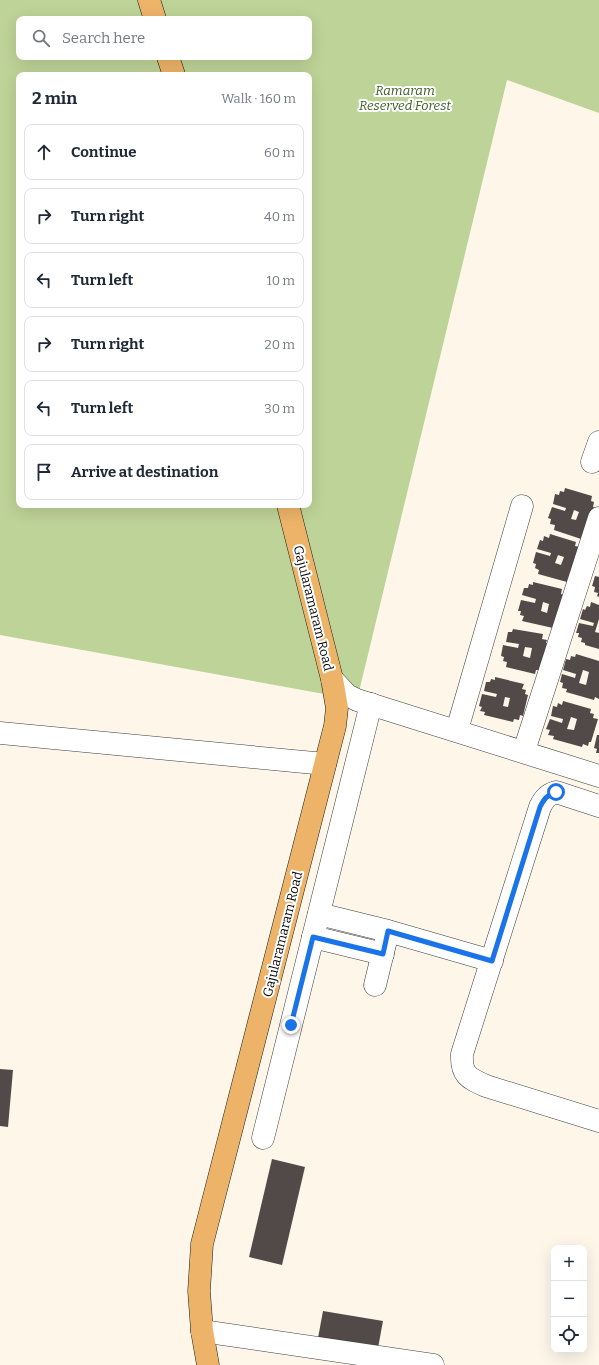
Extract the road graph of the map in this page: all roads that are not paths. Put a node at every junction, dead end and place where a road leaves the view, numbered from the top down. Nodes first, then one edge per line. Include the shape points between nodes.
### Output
1 (149, 0) edge
2 (154, 16) edge
3 (169, 60) edge
4 (173, 72) edge
5 (599, 442) edge
6 (592, 462) dead end
7 (522, 506) dead end
8 (289, 508) edge
9 (599, 518) edge
10 (332, 679) junction
11 (371, 704) junction
12 (457, 730) junction
13 (0, 733) edge
14 (524, 751) junction
15 (325, 764) junction
16 (599, 776) edge
17 (599, 806) edge
18 (287, 915) junction
19 (316, 924) junction
20 (388, 931) junction
21 (383, 954) junction
22 (492, 961) junction
23 (375, 985) dead end
24 (599, 1121) edge
25 (263, 1138) dead end
26 (202, 1331) junction
27 (208, 1365) edge
28 (433, 1365) edge

1 - 2 main road
3 - 4 main road
5 - 6 street
7 - 12 street
8 - 10 main road, Gajularamaram Road
9 - 14 street
10 - 11 street via 347,695
10 - 15 main road, Gajularamaram Road via 337,708
11 - 12 street
11 - 19 street
12 - 14 street
13 - 15 street
14 - 16 street
15 - 18 main road, Gajularamaram Road
17 - 22 street via 556,792 545,798
18 - 19 street
18 - 26 main road, Gajularamaram Road via 202,1244 199,1291
19 - 20 street
19 - 21 street
19 - 25 street
20 - 21 street
20 - 22 street
21 - 23 street
22 - 24 street via 462,1054 461,1064 464,1072 471,1080 486,1086
26 - 27 main road, Gajularamaram Road
26 - 28 street

